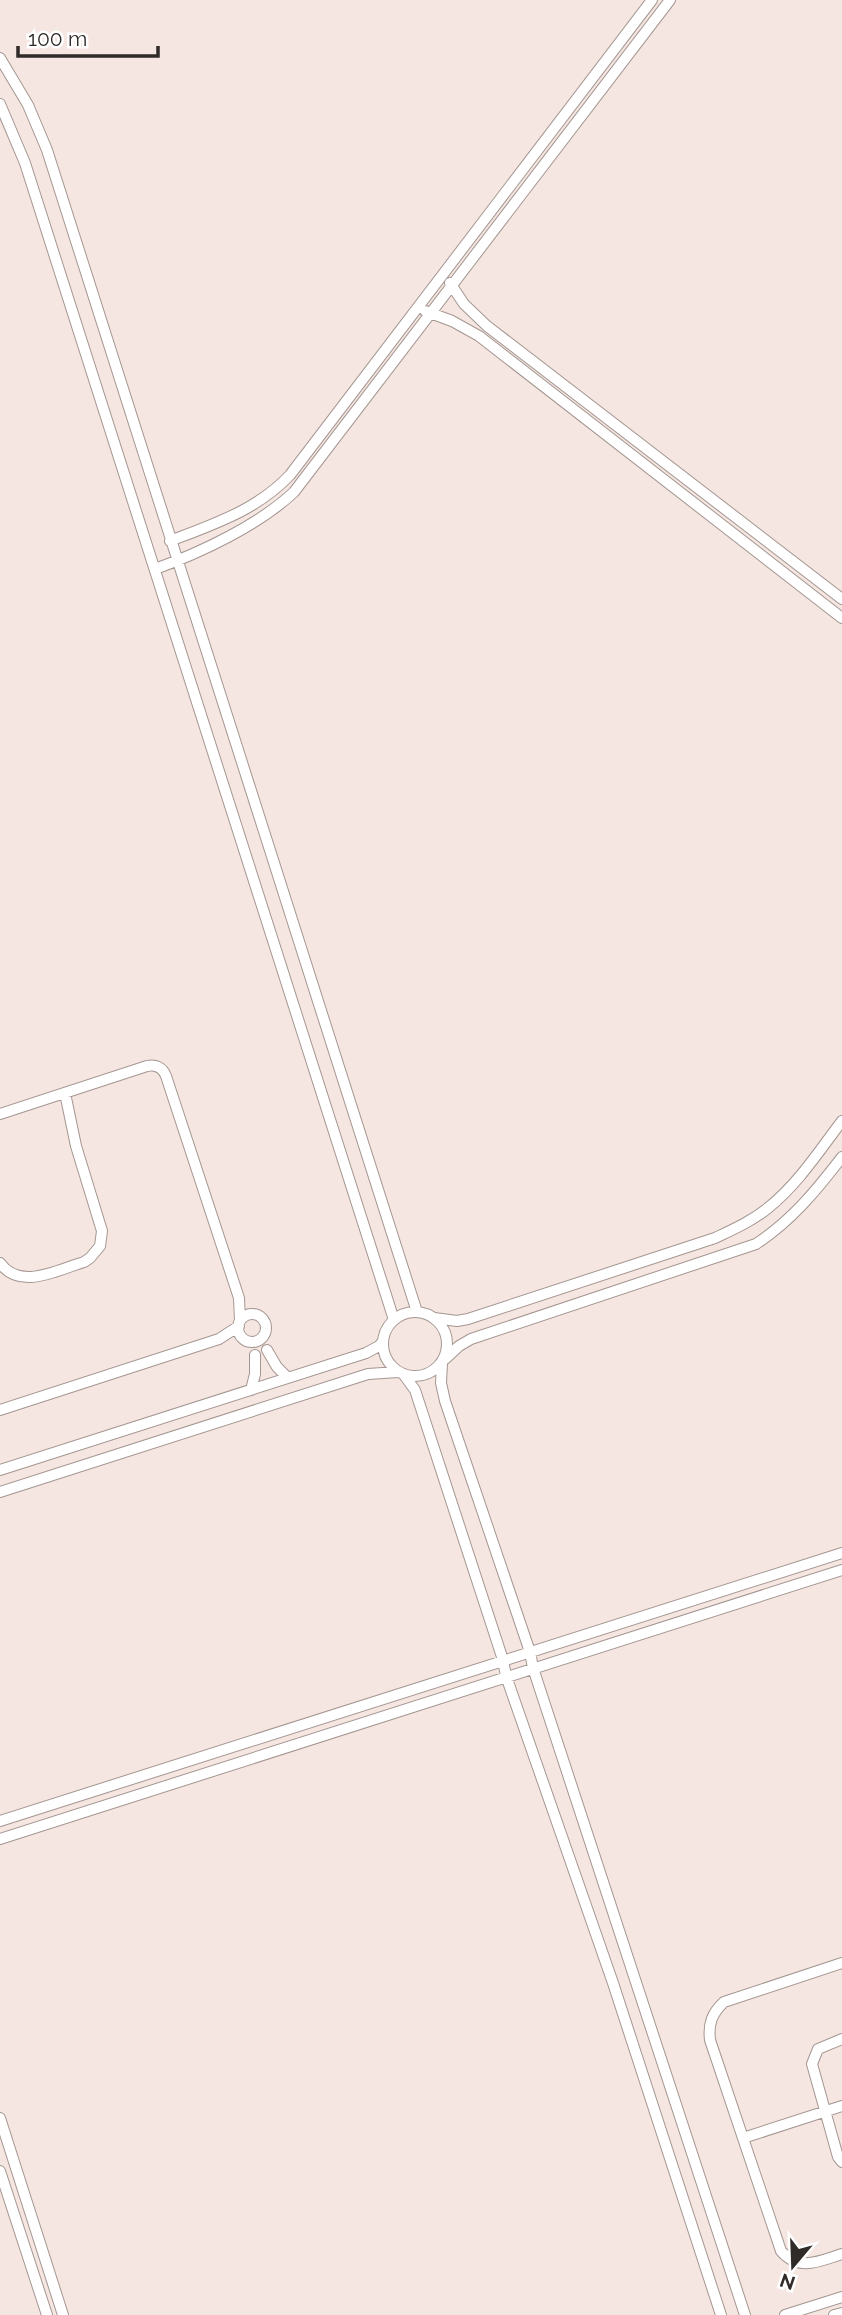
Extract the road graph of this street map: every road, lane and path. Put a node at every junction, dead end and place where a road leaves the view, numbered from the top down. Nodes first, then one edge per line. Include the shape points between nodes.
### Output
1 (652, 0) edge
2 (670, 0) edge
3 (0, 58) edge
4 (0, 104) edge
5 (442, 275) junction
6 (453, 286) junction
7 (417, 306) junction
8 (431, 314) junction
9 (170, 541) junction
10 (176, 561) junction
11 (155, 569) junction
12 (842, 599) edge
13 (842, 618) edge
14 (65, 1093) junction
15 (0, 1114) edge
16 (842, 1121) edge
17 (842, 1157) edge
18 (0, 1262) edge
19 (239, 1298) junction
20 (417, 1312) junction
21 (254, 1314) junction
22 (434, 1318) junction
23 (394, 1320) junction
24 (239, 1324) junction
25 (219, 1339) junction
26 (383, 1341) junction
27 (256, 1345) junction
28 (443, 1361) junction
29 (401, 1373) junction
30 (288, 1378) junction
31 (251, 1390) junction
32 (0, 1410) edge
33 (0, 1470) edge
34 (0, 1492) edge
35 (842, 1553) edge
36 (842, 1570) edge
37 (530, 1652) junction
38 (503, 1660) junction
39 (533, 1668) junction
40 (506, 1676) junction
41 (0, 1821) edge
42 (0, 1839) edge
43 (842, 1963) edge
44 (842, 2039) edge
45 (842, 2106) edge
46 (824, 2112) junction
47 (0, 2118) edge
48 (743, 2138) junction
49 (842, 2162) edge
50 (0, 2171) edge
51 (842, 2253) edge
52 (842, 2297) edge
53 (842, 2313) edge
54 (47, 2315) edge
55 (63, 2315) edge
56 (721, 2315) edge
57 (744, 2315) edge
58 (785, 2315) edge
59 (834, 2315) edge

1 - 5 street
2 - 6 street
3 - 9 street via 47,149
4 - 11 street via 25,163
5 - 6 street
5 - 7 street
6 - 8 street
6 - 12 street via 487,326
7 - 8 street
7 - 9 street via 281,484 240,513
8 - 10 street via 294,492 262,518
8 - 13 street via 479,336
9 - 10 street
10 - 11 street
10 - 20 street
11 - 23 street
14 - 15 street
14 - 18 street via 102,1231 100,1246 83,1262 30,1278 10,1273
14 - 19 street via 151,1066 165,1072
16 - 22 street via 794,1184 747,1223 715,1238 468,1319
17 - 28 street via 779,1229 755,1244 471,1339
19 - 21 street
19 - 24 street
20 - 22 street
20 - 23 street
21 - 24 street
21 - 27 street via 261,1317 266,1331
22 - 28 street via 447,1336
23 - 26 street
24 - 25 street
24 - 27 street
25 - 27 street
25 - 32 street
26 - 29 street via 385,1355
26 - 30 street via 366,1353
27 - 30 street
27 - 31 street
28 - 29 street via 425,1376
28 - 37 street via 445,1401
29 - 34 street via 368,1374
29 - 38 street via 415,1390
30 - 31 street
31 - 33 street
35 - 37 street
36 - 39 street
37 - 38 street
37 - 39 street
38 - 40 street
38 - 41 street
39 - 40 street
39 - 57 street
40 - 42 street
40 - 56 street via 613,1983
43 - 48 street via 724,2002 710,2019 710,2040
44 - 46 street via 818,2049 812,2064
45 - 46 street
46 - 48 street
46 - 49 street
47 - 55 street
48 - 51 street via 781,2251 795,2263 804,2264
50 - 54 street
52 - 58 street
53 - 59 street

